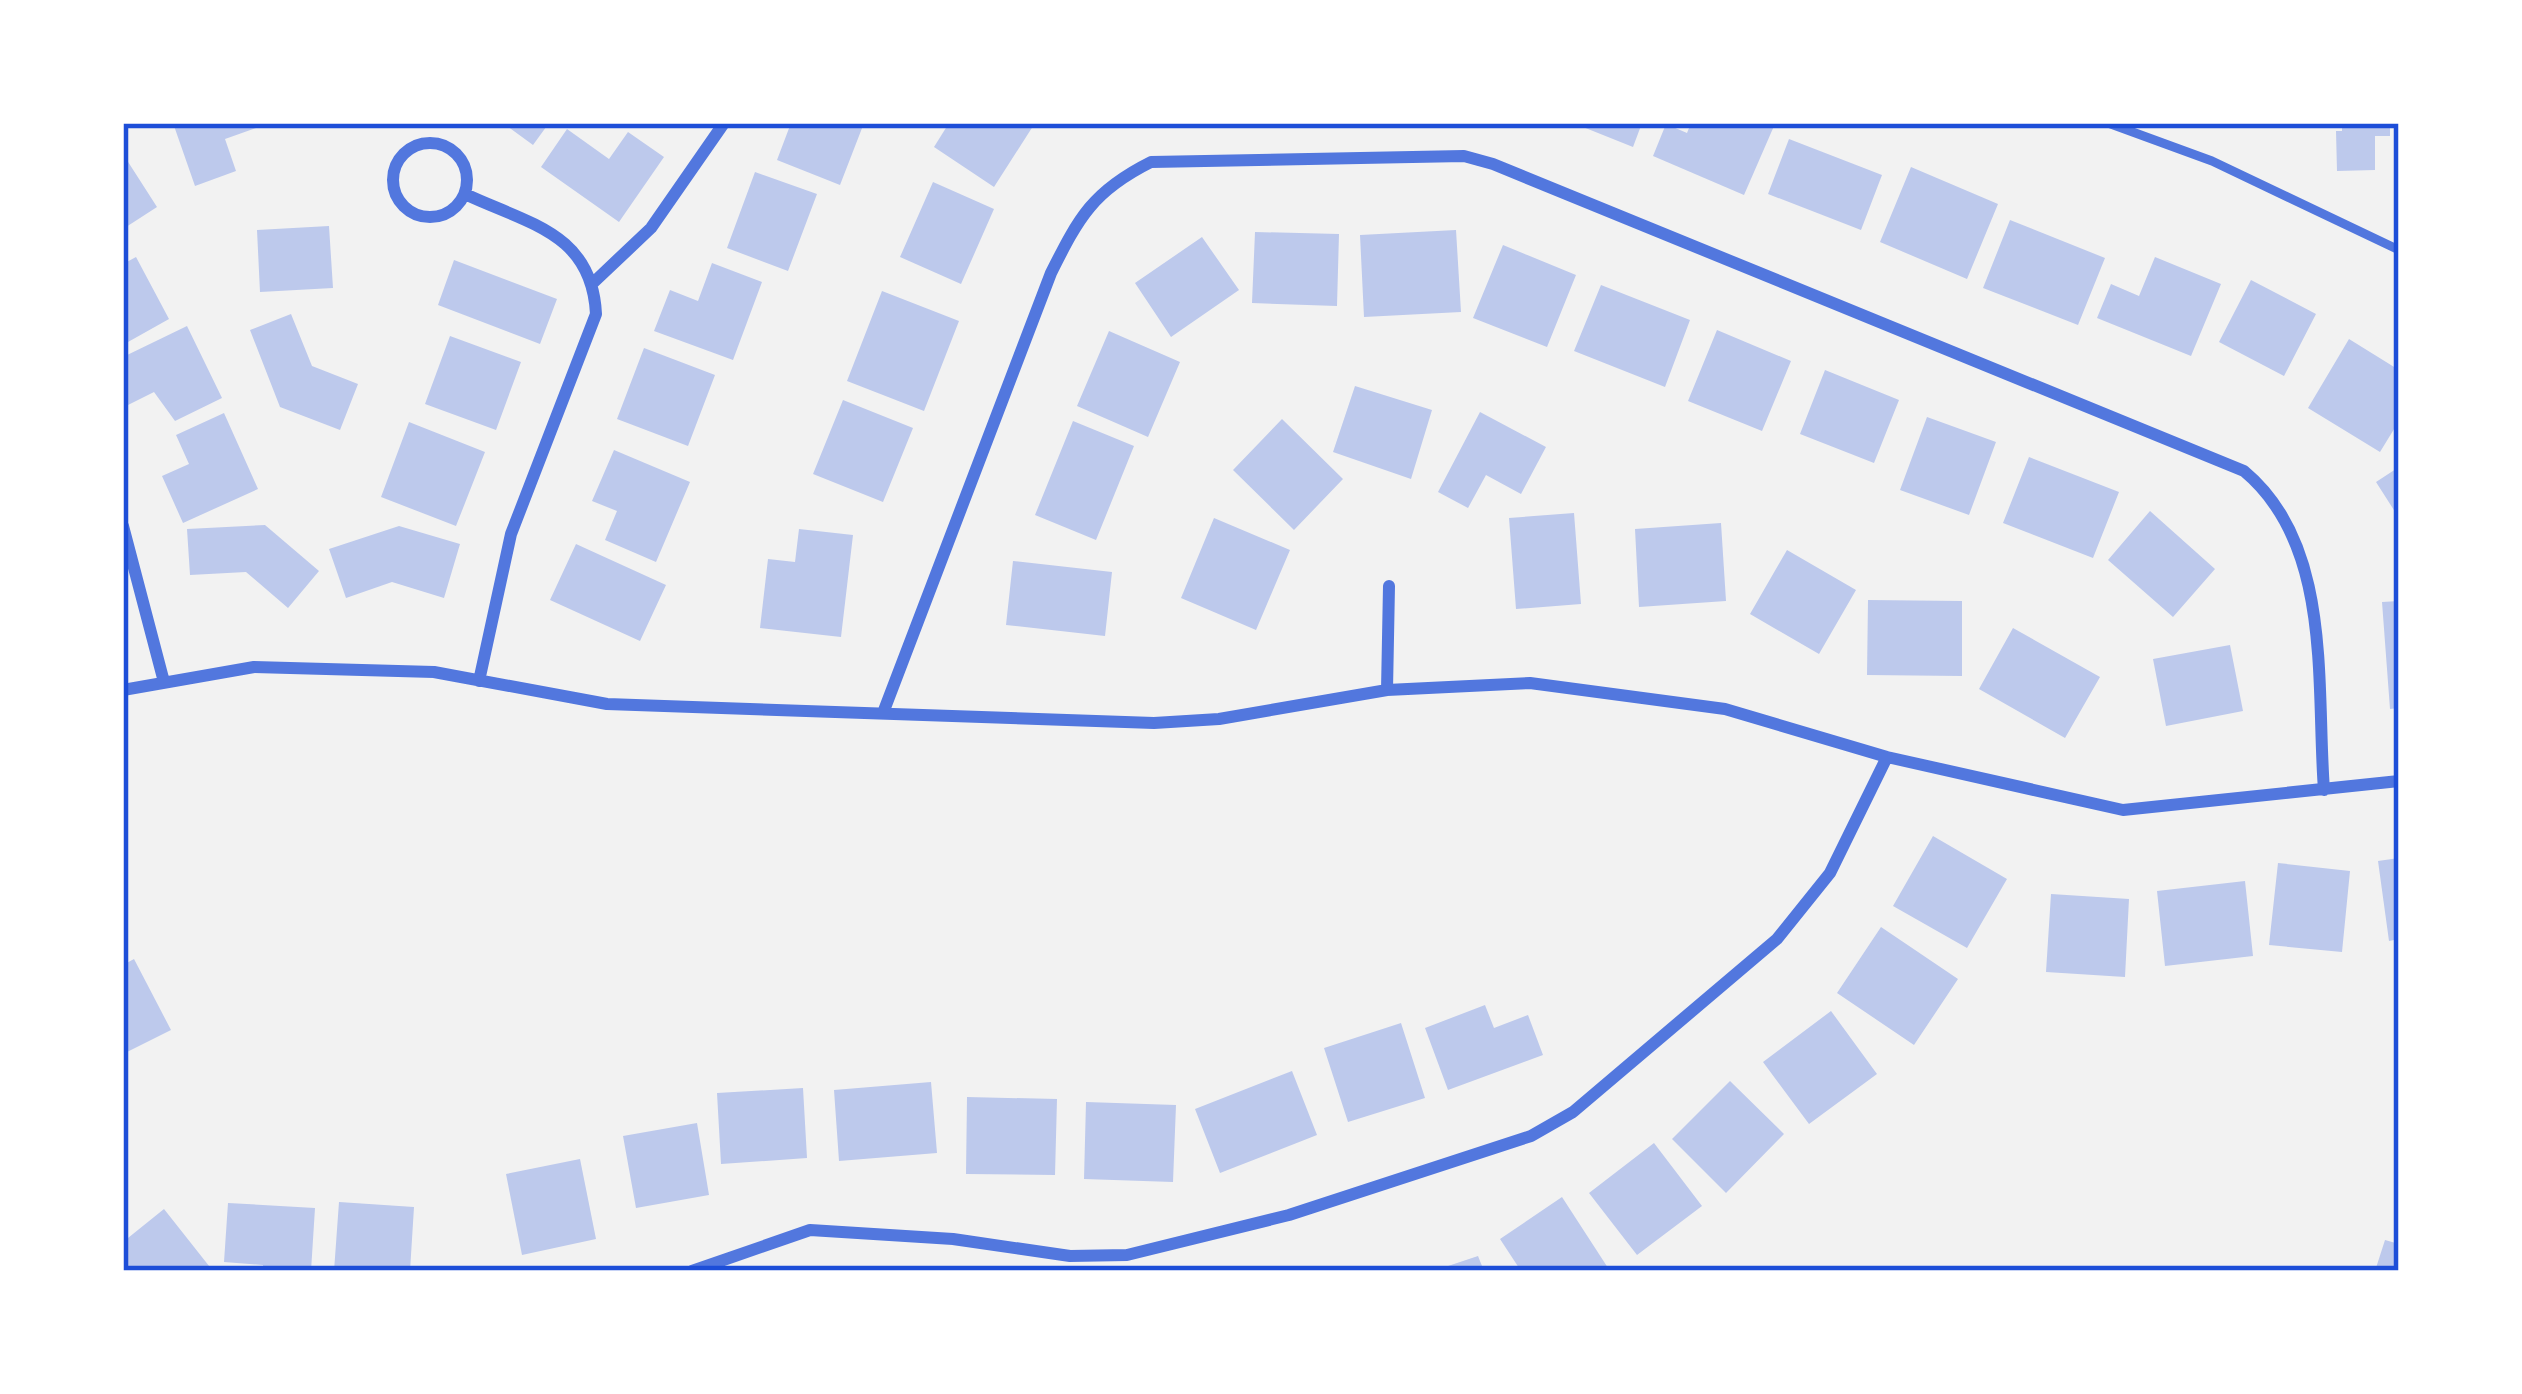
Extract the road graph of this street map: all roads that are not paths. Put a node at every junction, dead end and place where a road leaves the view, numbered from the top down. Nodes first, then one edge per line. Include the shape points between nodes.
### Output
1 (724, 123) edge
2 (2108, 123) edge
3 (465, 194) junction
4 (2399, 250) edge
5 (594, 282) junction
6 (123, 526) edge
7 (1389, 586) dead end
8 (478, 681) junction
9 (164, 682) junction
10 (123, 690) edge
11 (1387, 690) junction
12 (883, 712) junction
13 (1887, 758) junction
14 (2399, 781) edge
15 (2324, 790) junction
16 (692, 1271) edge

1 - 5 street via 651,228
2 - 4 lane via 2212,161
3 - 3 street via 460,157 439,143 413,147 396,165 395,191 410,212 436,217
3 - 5 street via 577,251
5 - 8 street via 596,314 511,534
6 - 9 street
7 - 11 street
8 - 9 street via 434,672 254,667
8 - 12 street via 607,704
9 - 10 street
11 - 12 street via 1154,723
11 - 13 street via 1530,683 1616,690 1725,709
12 - 15 street via 1052,273 1081,214 1113,181 1151,162 1464,156 2244,471 2283,514 2308,568
13 - 15 street via 2122,810
13 - 16 street via 1830,873 1777,939 1573,1112 1531,1136 1289,1215 1127,1255 810,1230
14 - 15 street

